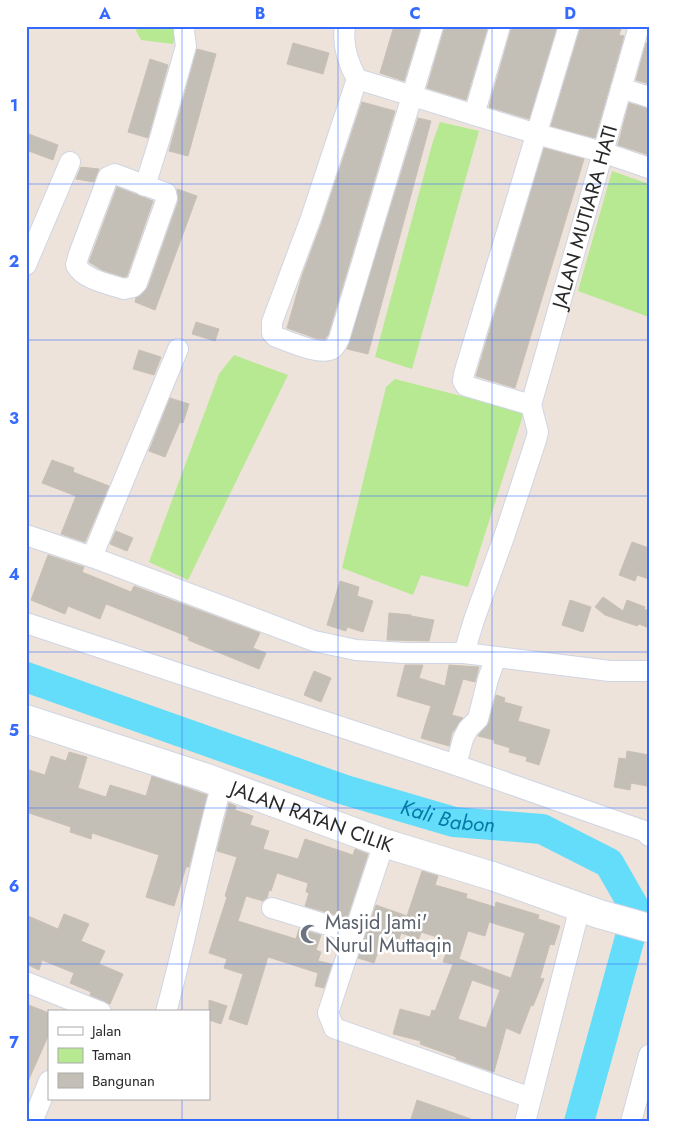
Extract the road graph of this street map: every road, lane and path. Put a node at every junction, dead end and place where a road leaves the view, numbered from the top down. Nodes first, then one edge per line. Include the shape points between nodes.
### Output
1 (185, 26) edge
2 (433, 26) edge
3 (500, 26) edge
4 (569, 26) edge
5 (639, 26) edge
6 (344, 27) edge
7 (357, 79) junction
8 (621, 88) junction
9 (412, 95) junction
10 (649, 97) edge
11 (474, 114) junction
12 (537, 134) junction
13 (602, 152) junction
14 (70, 162) dead end
15 (649, 168) edge
16 (145, 186) junction
17 (26, 265) edge
18 (178, 349) dead end
19 (531, 406) junction
20 (26, 535) edge
21 (92, 557) junction
22 (26, 623) edge
23 (464, 653) junction
24 (496, 657) junction
25 (649, 672) edge
26 (26, 719) edge
27 (456, 765) junction
28 (222, 784) junction
29 (649, 836) edge
30 (384, 843) junction
31 (272, 908) dead end
32 (590, 910) junction
33 (649, 928) edge
34 (354, 933) junction
35 (26, 982) edge
36 (79, 1008) edge
37 (167, 1010) edge
38 (649, 1055) edge
39 (48, 1083) edge
40 (531, 1098) junction
41 (32, 1122) edge
42 (525, 1122) edge
43 (631, 1122) edge

1 - 16 street via 186,46
2 - 9 street
3 - 11 street
4 - 12 street
5 - 8 street, JALAN MUTIARA HATI
6 - 7 street via 348,62
7 - 9 street
7 - 9 street via 272,322 272,333 276,337 316,350 330,350 339,339
8 - 10 street
8 - 13 street, JALAN MUTIARA HATI
9 - 11 street
11 - 12 street
12 - 13 street
12 - 19 street via 464,374 466,386
13 - 15 street
13 - 19 street, JALAN MUTIARA HATI
14 - 17 street
16 - 16 street via 115,174 108,178 76,261 80,272 124,289 138,283 167,198 166,193
18 - 21 street
19 - 23 street via 538,432 536,440
20 - 21 street
21 - 23 street via 314,641 356,650
22 - 27 street
23 - 24 street
24 - 25 street via 610,671
24 - 27 street via 478,719 463,739
26 - 28 street, JALAN RATAN CILIK
27 - 29 street via 644,831
28 - 30 street, JALAN RATAN CILIK
28 - 37 street
30 - 32 street, JALAN RATAN CILIK
30 - 34 street
31 - 34 street
32 - 33 street, JALAN RATAN CILIK
32 - 40 street
34 - 40 street via 328,1013 334,1028
35 - 36 street
38 - 43 street
39 - 41 street
40 - 42 street

